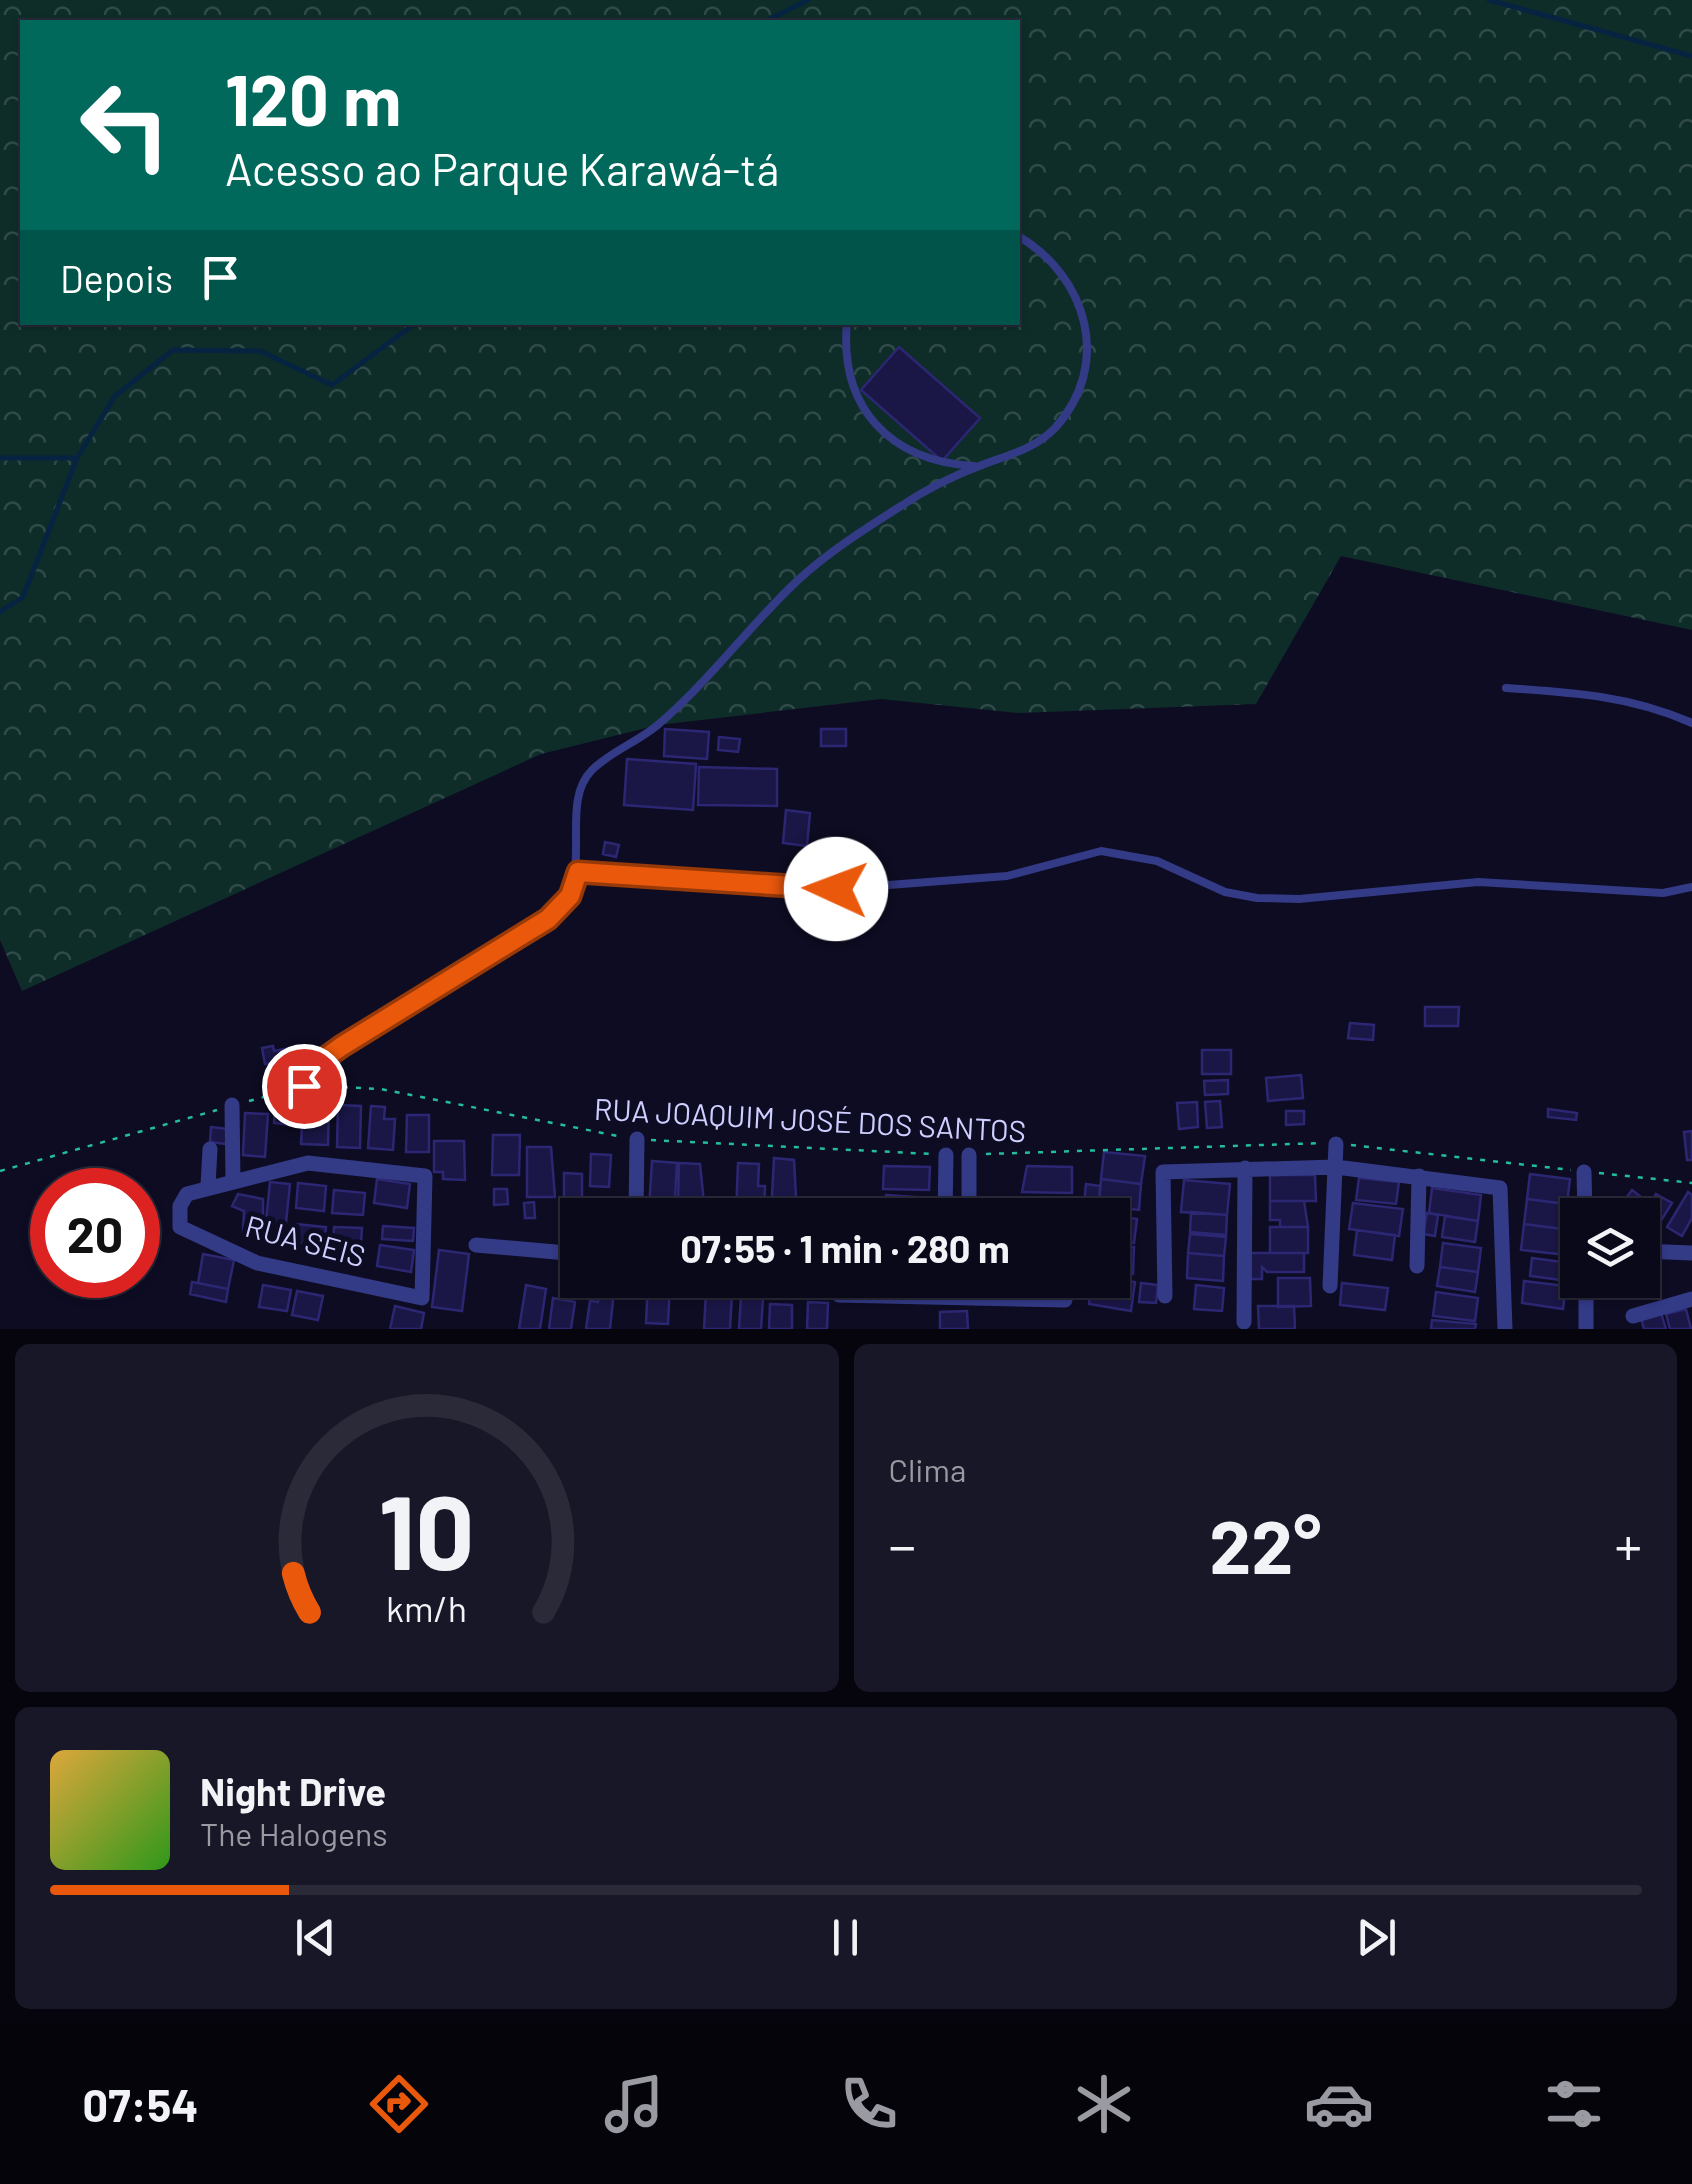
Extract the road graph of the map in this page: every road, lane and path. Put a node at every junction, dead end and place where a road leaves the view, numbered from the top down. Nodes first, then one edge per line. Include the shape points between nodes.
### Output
1 (1020, 237) edge
2 (846, 325) edge
3 (978, 466) junction
4 (1506, 688) dead end
5 (1692, 723) edge
6 (578, 872) junction
7 (1692, 887) edge
8 (304, 1086) junction
9 (232, 1105) junction
10 (637, 1139) junction
11 (1336, 1144) junction
12 (210, 1149) dead end
13 (946, 1155) joint
14 (970, 1155) joint
15 (1336, 1167) junction
16 (1246, 1168) junction
17 (0, 1171) edge
18 (1584, 1172) junction
19 (1419, 1176) junction
20 (233, 1180) junction
21 (1692, 1183) edge
22 (208, 1185) junction
23 (636, 1198) edge
24 (945, 1198) edge
25 (970, 1198) edge
26 (1585, 1198) edge
27 (476, 1244) dead end
28 (560, 1252) edge
29 (1660, 1252) edge
30 (1692, 1254) edge
31 (1417, 1266) dead end
32 (1330, 1286) dead end
33 (1165, 1296) dead end
34 (1049, 1298) edge
35 (1586, 1298) edge
36 (1692, 1299) edge
37 (1065, 1300) dead end
38 (1633, 1316) dead end
39 (1244, 1322) dead end
40 (1504, 1329) edge
41 (1586, 1329) edge

1 - 3 lane via 1069,280 1084,317 1087,357 1076,395 1054,428 1024,452
2 - 3 lane via 844,352 854,392 876,426 908,451
3 - 6 lane via 903,504 800,578 658,725 589,772 577,799
4 - 5 lane via 1652,705
6 - 7 lane via 836,889 1007,876 1101,851 1157,862 1224,892 1257,898 1478,882 1652,893
6 - 8 lane via 570,896 548,919 342,1046
8 - 9 path, RUA JOAQUIM JOSÉ DOS SANTOS
8 - 10 path, RUA JOAQUIM JOSÉ DOS SANTOS via 382,1089
9 - 17 path, RUA JOAQUIM JOSÉ DOS SANTOS
9 - 20 street
10 - 13 path, RUA JOAQUIM JOSÉ DOS SANTOS
10 - 23 street
11 - 14 path, RUA JOAQUIM JOSÉ DOS SANTOS
11 - 15 street
11 - 18 path, RUA JOAQUIM JOSÉ DOS SANTOS
12 - 22 street
13 - 24 street
14 - 25 street
15 - 16 street
15 - 19 street
15 - 32 street
16 - 33 street via 1162,1174
16 - 39 street
18 - 21 path, RUA JOAQUIM JOSÉ DOS SANTOS
18 - 26 street
19 - 31 street
19 - 40 street via 1502,1191
20 - 22 street
20 - 22 street, RUA SEIS via 308,1163 425,1176 426,1290 421,1298 257,1263 180,1227 183,1197
27 - 28 street
29 - 30 street
34 - 37 street
35 - 41 street
36 - 38 street

